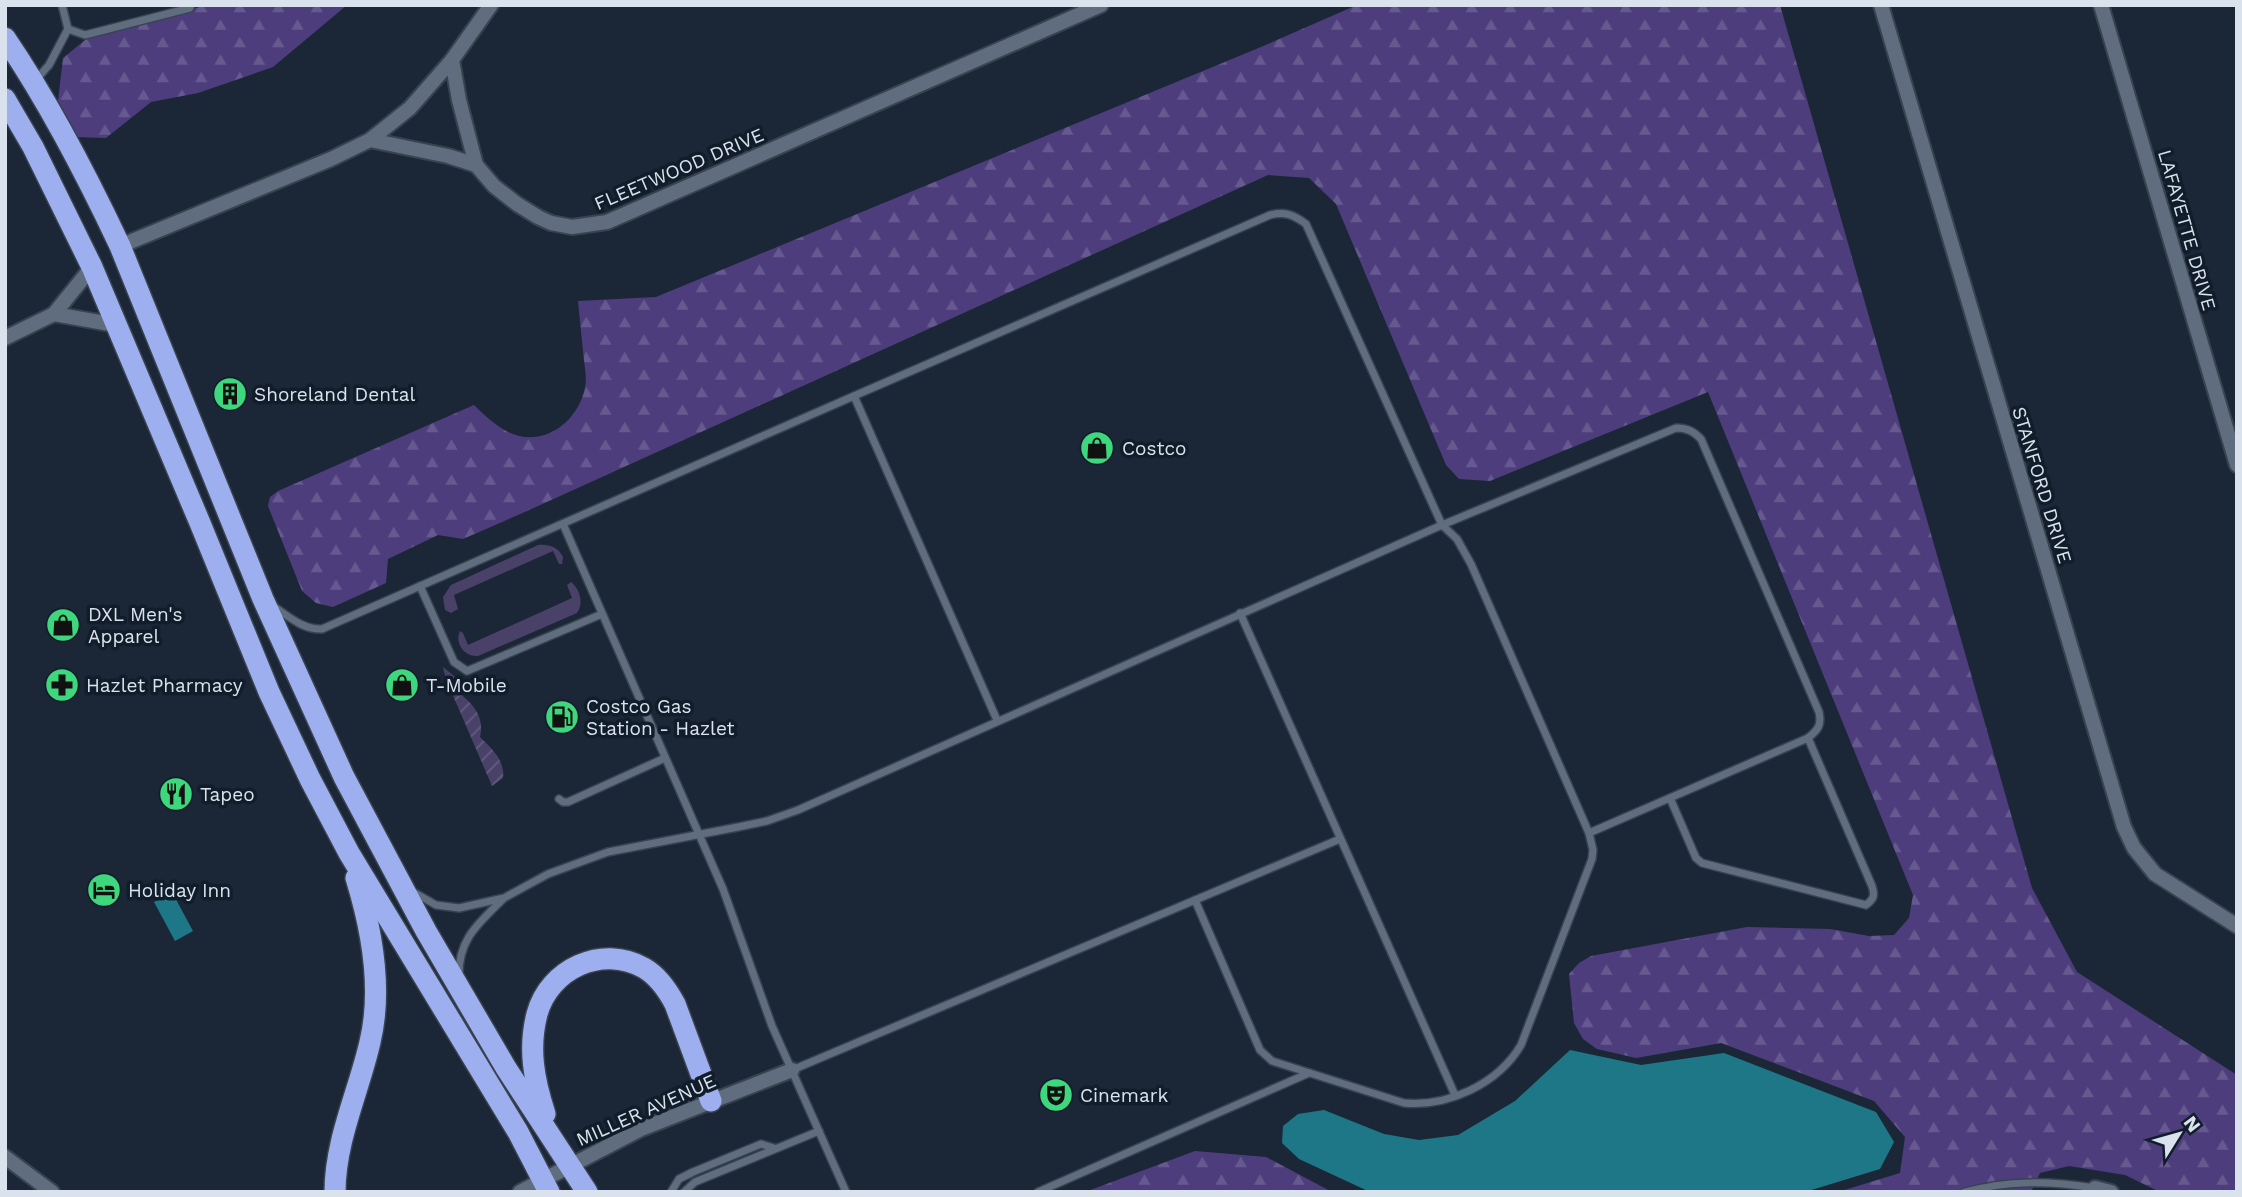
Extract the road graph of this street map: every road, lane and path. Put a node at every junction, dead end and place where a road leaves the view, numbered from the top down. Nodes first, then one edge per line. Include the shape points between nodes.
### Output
1 (62, 5) edge
2 (191, 5) edge
3 (491, 5) edge
4 (1101, 5) edge
5 (1881, 5) edge
6 (2101, 5) edge
7 (68, 29) junction
8 (5, 38) edge
9 (452, 60) junction
10 (34, 83) junction
11 (5, 99) edge
12 (370, 139) junction
13 (476, 164) junction
14 (120, 246) junction
15 (92, 267) junction
16 (54, 314) junction
17 (116, 325) junction
18 (5, 338) edge
19 (854, 396) junction
20 (2237, 465) edge
21 (563, 524) junction
22 (1442, 525) junction
23 (420, 586) junction
24 (263, 599) junction
25 (1240, 613) junction
26 (602, 614) junction
27 (997, 720) junction
28 (1808, 738) junction
29 (665, 758) junction
30 (1670, 798) junction
31 (559, 799) dead end
32 (1588, 833) junction
33 (698, 835) junction
34 (1340, 839) junction
35 (349, 853) junction
36 (397, 880) junction
37 (504, 898) junction
38 (1195, 900) junction
39 (2237, 926) edge
40 (460, 989) junction
41 (792, 1070) junction
42 (1310, 1072) junction
43 (1455, 1095) junction
44 (711, 1101) junction
45 (819, 1130) junction
46 (552, 1136) junction
47 (775, 1149) junction
48 (5, 1157) edge
49 (572, 1165) junction
50 (546, 1186) edge
51 (2095, 1190) edge
52 (52, 1192) edge
53 (335, 1192) edge
54 (520, 1192) edge
55 (587, 1192) edge
56 (671, 1192) edge
57 (684, 1192) edge
58 (846, 1192) edge
59 (1038, 1192) edge
60 (1965, 1192) edge
61 (2111, 1192) edge

1 - 7 lane
2 - 7 lane via 85,35
3 - 9 street
4 - 13 street, FLEETWOOD DRIVE via 607,222 572,227 538,218 494,186
5 - 39 street, STANFORD DRIVE via 2124,827 2134,849 2155,874
6 - 20 street, LAFAYETTE DRIVE
7 - 10 lane
8 - 10 highway
9 - 12 street via 410,108
9 - 13 street
10 - 14 highway
11 - 15 highway
12 - 13 street
12 - 14 street
14 - 24 highway
15 - 16 street
15 - 17 highway
16 - 17 street
16 - 18 street
17 - 35 highway via 268,692
19 - 21 lane
19 - 22 lane via 1281,212 1306,224
19 - 27 lane
21 - 23 lane
21 - 26 lane
22 - 25 lane
22 - 28 lane via 1676,428 1694,432 1701,439 1819,712 1822,722
22 - 32 lane via 1457,539 1471,564
23 - 24 lane via 322,629 296,622
23 - 26 lane via 454,662 463,669 474,669
24 - 36 highway via 322,731
25 - 27 lane
25 - 34 lane
26 - 29 lane
27 - 33 lane via 798,810
28 - 30 lane
28 - 30 lane via 1875,894 1866,905 1702,863
29 - 31 lane via 568,802
29 - 33 lane
30 - 32 lane
32 - 43 lane via 1592,859 1521,1045 1496,1074
33 - 37 lane via 598,855 548,874
33 - 41 lane
34 - 38 lane
34 - 43 lane
35 - 50 highway
35 - 53 highway via 371,940 376,997 370,1045 335,1172
36 - 37 lane via 436,905 459,908
36 - 40 highway
37 - 40 lane via 463,946
38 - 41 lane
38 - 42 lane via 1260,1050 1272,1061
40 - 46 highway
41 - 44 street, MILLER AVENUE
41 - 45 lane
42 - 43 lane via 1404,1103 1430,1103
42 - 59 lane
44 - 46 highway via 667,989 643,968 624,960 589,961 558,979 546,994 533,1035 533,1067
44 - 49 street, MILLER AVENUE via 641,1129
45 - 47 lane
45 - 58 lane
46 - 49 highway
47 - 56 lane via 761,1144 693,1172 679,1179
47 - 57 lane via 695,1182
48 - 52 street
49 - 50 street, MILLER AVENUE
49 - 55 highway
50 - 54 street, MILLER AVENUE
51 - 60 lane via 2035,1182
51 - 61 street

